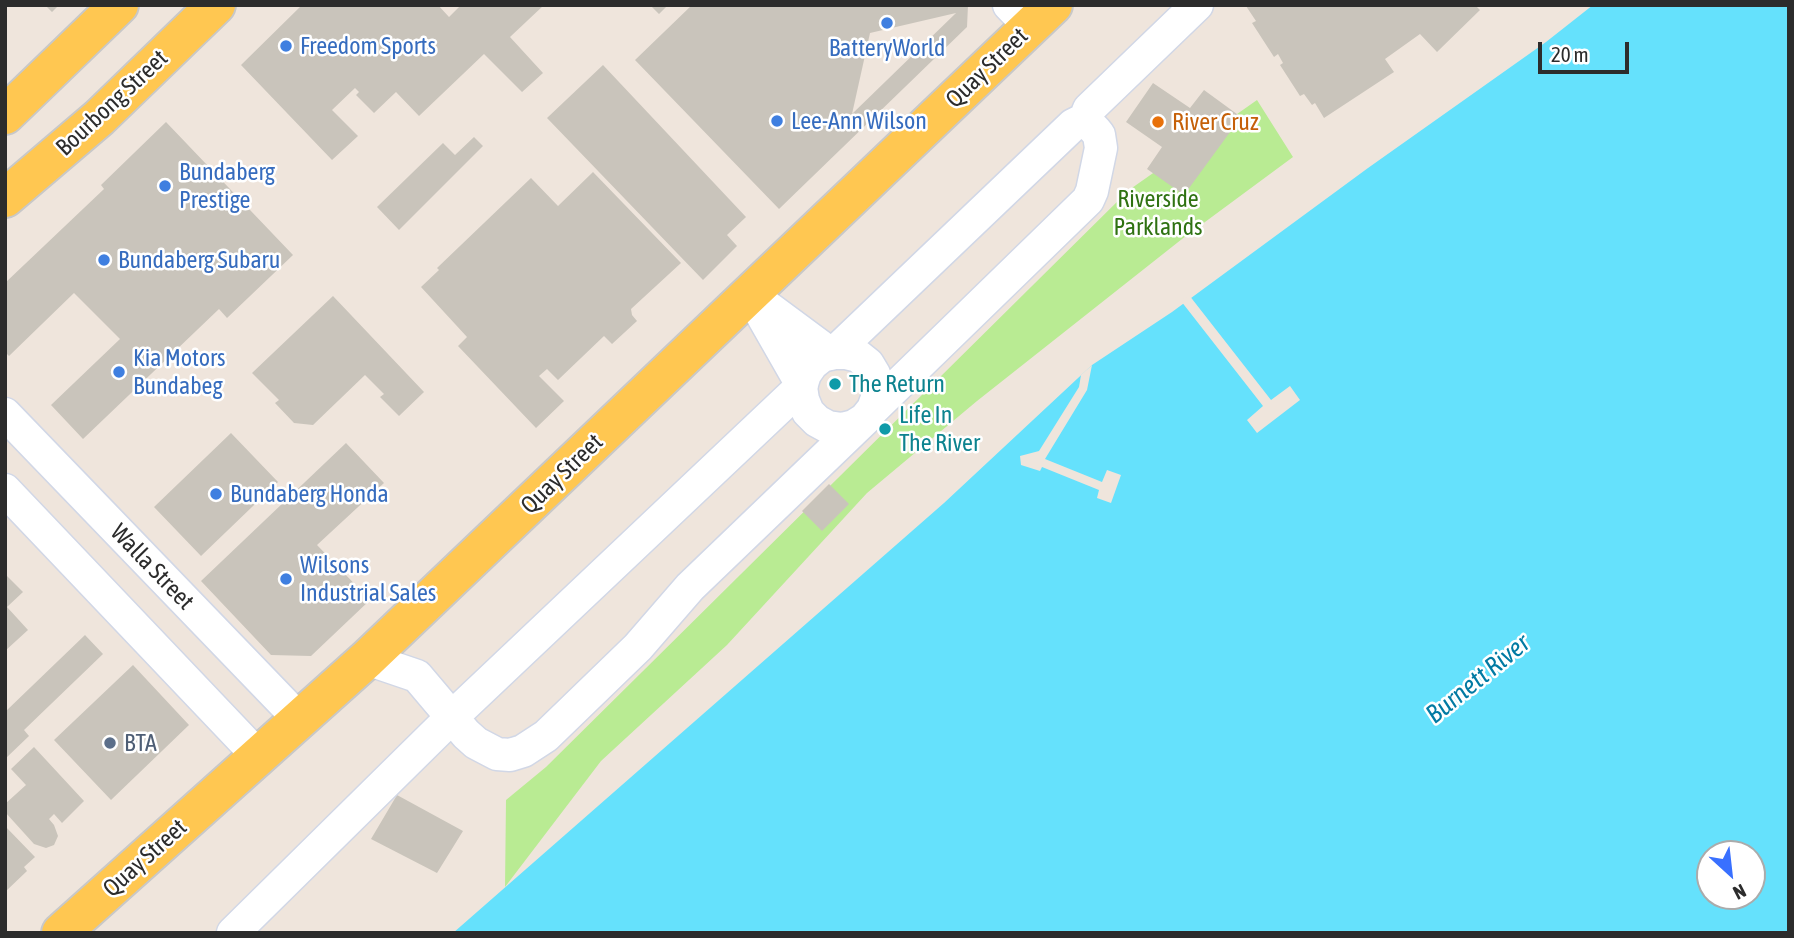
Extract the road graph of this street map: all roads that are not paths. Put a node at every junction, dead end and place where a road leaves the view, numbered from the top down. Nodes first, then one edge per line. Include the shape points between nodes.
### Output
1 (119, 5) edge
2 (216, 5) edge
3 (1186, 10) edge
4 (1031, 13) edge
5 (5, 115) edge
6 (1088, 124) junction
7 (5, 198) edge
8 (750, 294) junction
9 (832, 353) junction
10 (802, 386) junction
11 (5, 414) edge
12 (869, 414) junction
13 (5, 490) edge
14 (367, 659) junction
15 (452, 718) junction
16 (300, 720) junction
17 (259, 757) junction
18 (61, 933) edge
19 (233, 933) edge

1 - 5 main road
2 - 7 main road, Bourbong Street via 99,118
3 - 6 street via 1089,109
4 - 8 main road, Quay Street
6 - 9 street via 1073,125
6 - 12 street via 1099,135 1101,148 1088,200
8 - 9 street
8 - 10 street
8 - 14 main road, Quay Street
9 - 10 street via 812,364
9 - 12 street via 858,356 868,364 878,385
10 - 12 street via 808,412 828,427 854,426
10 - 15 street
11 - 16 street, Walla Street
12 - 15 street via 537,744 510,755 497,754 476,743
13 - 17 street
14 - 15 street via 417,676
14 - 16 main road, Quay Street
15 - 19 street
16 - 17 main road, Quay Street
17 - 18 main road, Quay Street

